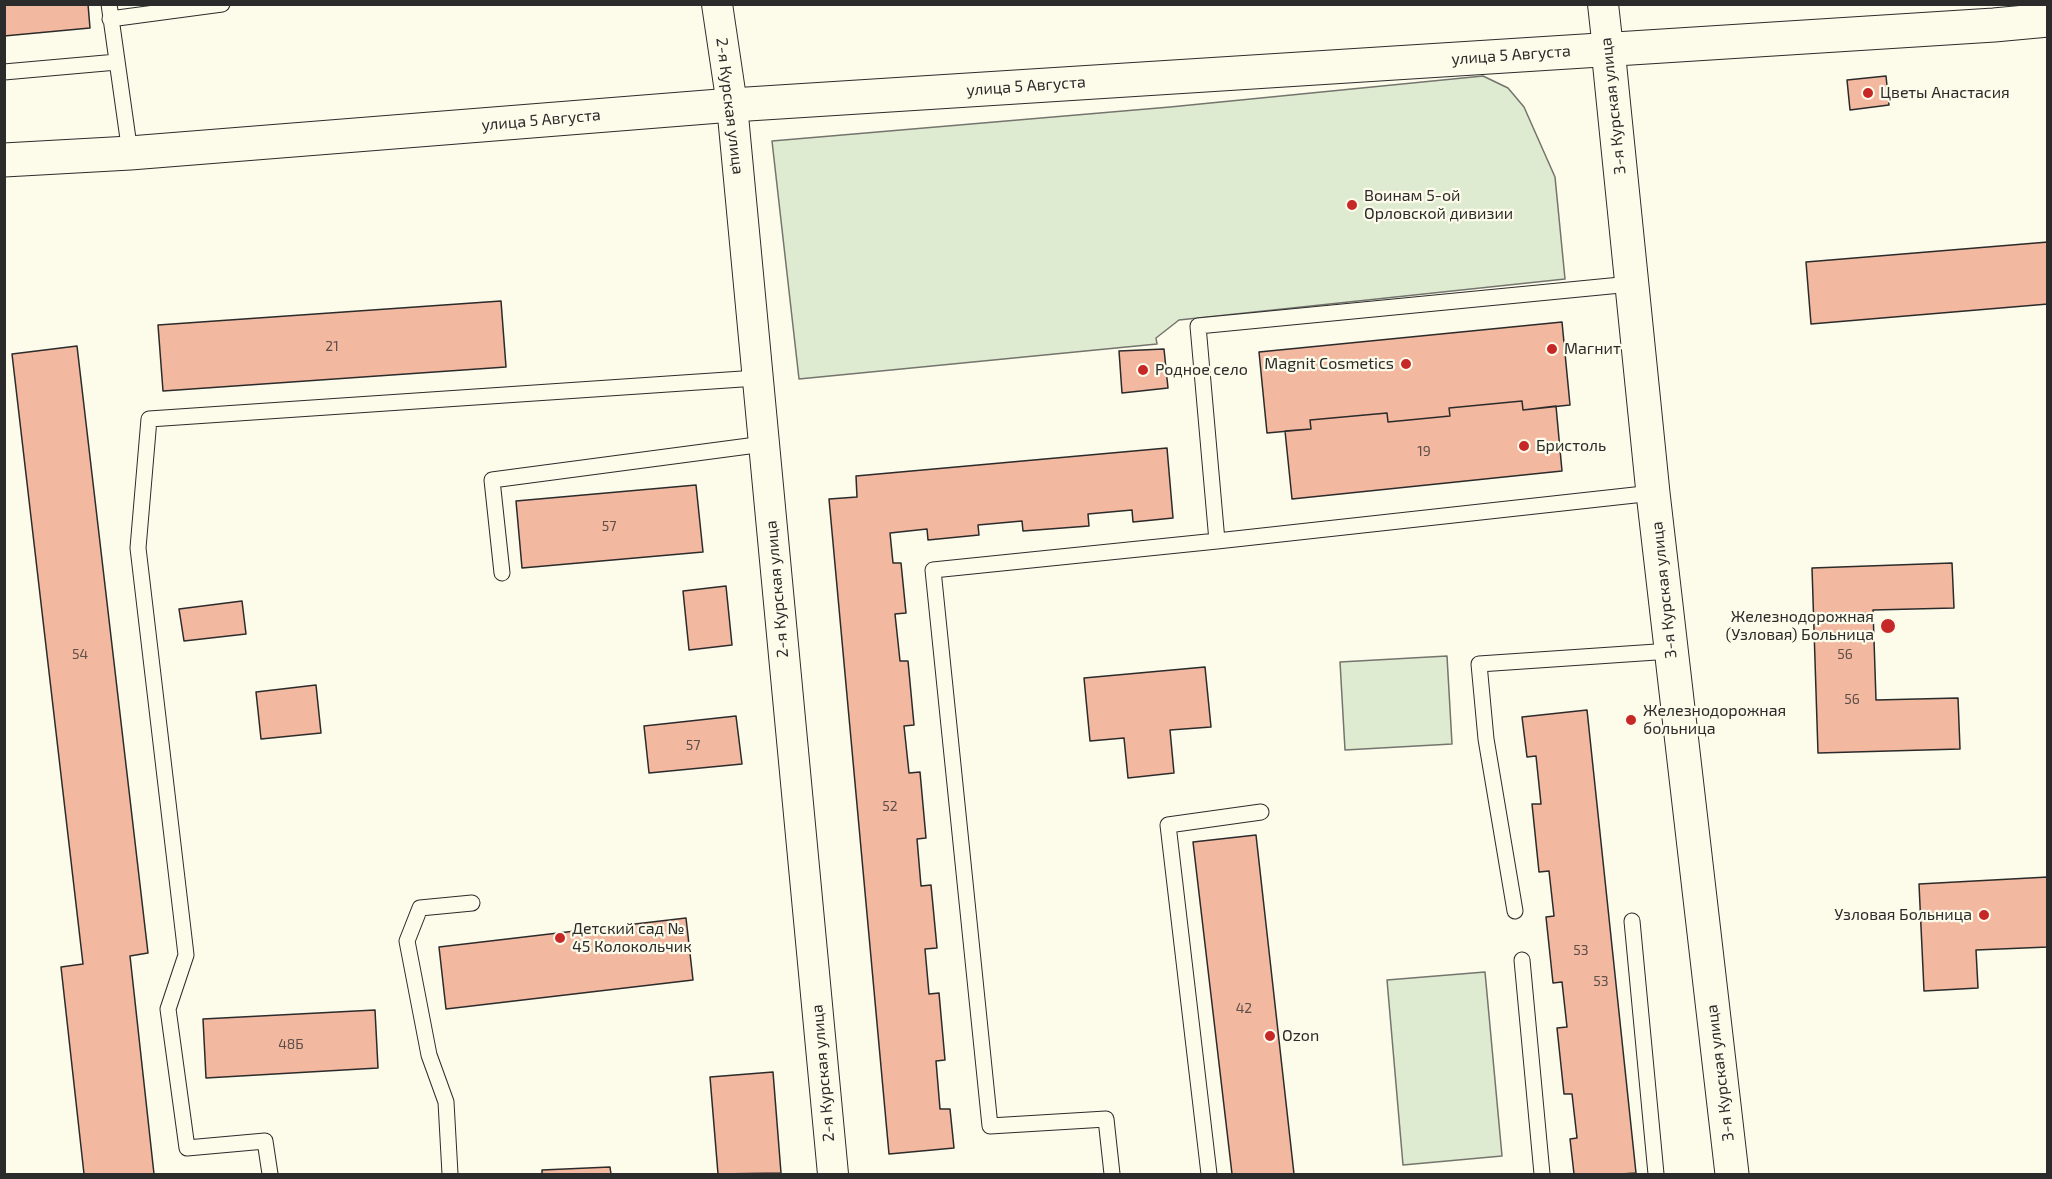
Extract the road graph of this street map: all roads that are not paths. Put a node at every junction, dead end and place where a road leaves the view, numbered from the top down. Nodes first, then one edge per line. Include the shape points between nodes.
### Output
1 (222, 4) edge
2 (717, 4) edge
3 (1603, 4) edge
4 (109, 12) edge
5 (2048, 20) edge
6 (1608, 49) junction
7 (117, 62) junction
8 (4, 72) edge
9 (732, 105) junction
10 (130, 153) junction
11 (4, 159) edge
12 (1631, 284) junction
13 (757, 378) junction
14 (764, 444) junction
15 (1653, 494) junction
16 (1217, 541) junction
17 (502, 573) dead end
18 (1671, 651) junction
19 (1261, 812) dead end
20 (471, 903) dead end
21 (1515, 911) dead end
22 (1632, 921) dead end
23 (1522, 960) dead end
24 (270, 1174) edge
25 (450, 1174) edge
26 (833, 1174) edge
27 (1113, 1174) edge
28 (1209, 1174) edge
29 (1542, 1174) edge
30 (1656, 1174) edge
31 (1732, 1174) edge

1 - 4 lane
2 - 9 street, 2-я Курская улица
3 - 6 street, 3-я Курская улица
4 - 7 lane
5 - 6 main road, улица 5 Августа via 1994,20
6 - 9 main road, улица 5 Августа
6 - 12 main road, 3-я Курская улица
7 - 8 lane
7 - 10 lane
9 - 10 main road, улица 5 Августа
9 - 13 street, 2-я Курская улица
10 - 11 main road, улица 5 Августа
12 - 15 main road, 3-я Курская улица
12 - 16 lane via 1198,326
13 - 14 street, 2-я Курская улица
13 - 24 lane via 148,419 138,548 186,955 168,1009 187,1148 265,1141
14 - 17 lane via 492,480
14 - 26 street, 2-я Курская улица
15 - 16 lane
15 - 18 main road, 3-я Курская улица
16 - 27 lane via 933,570 990,1126 1107,1119
18 - 21 lane via 1479,664 1486,739
18 - 31 main road, 3-я Курская улица
19 - 28 lane via 1168,825
20 - 25 lane via 420,908 407,941 429,1055 446,1102
22 - 30 lane
23 - 29 lane

